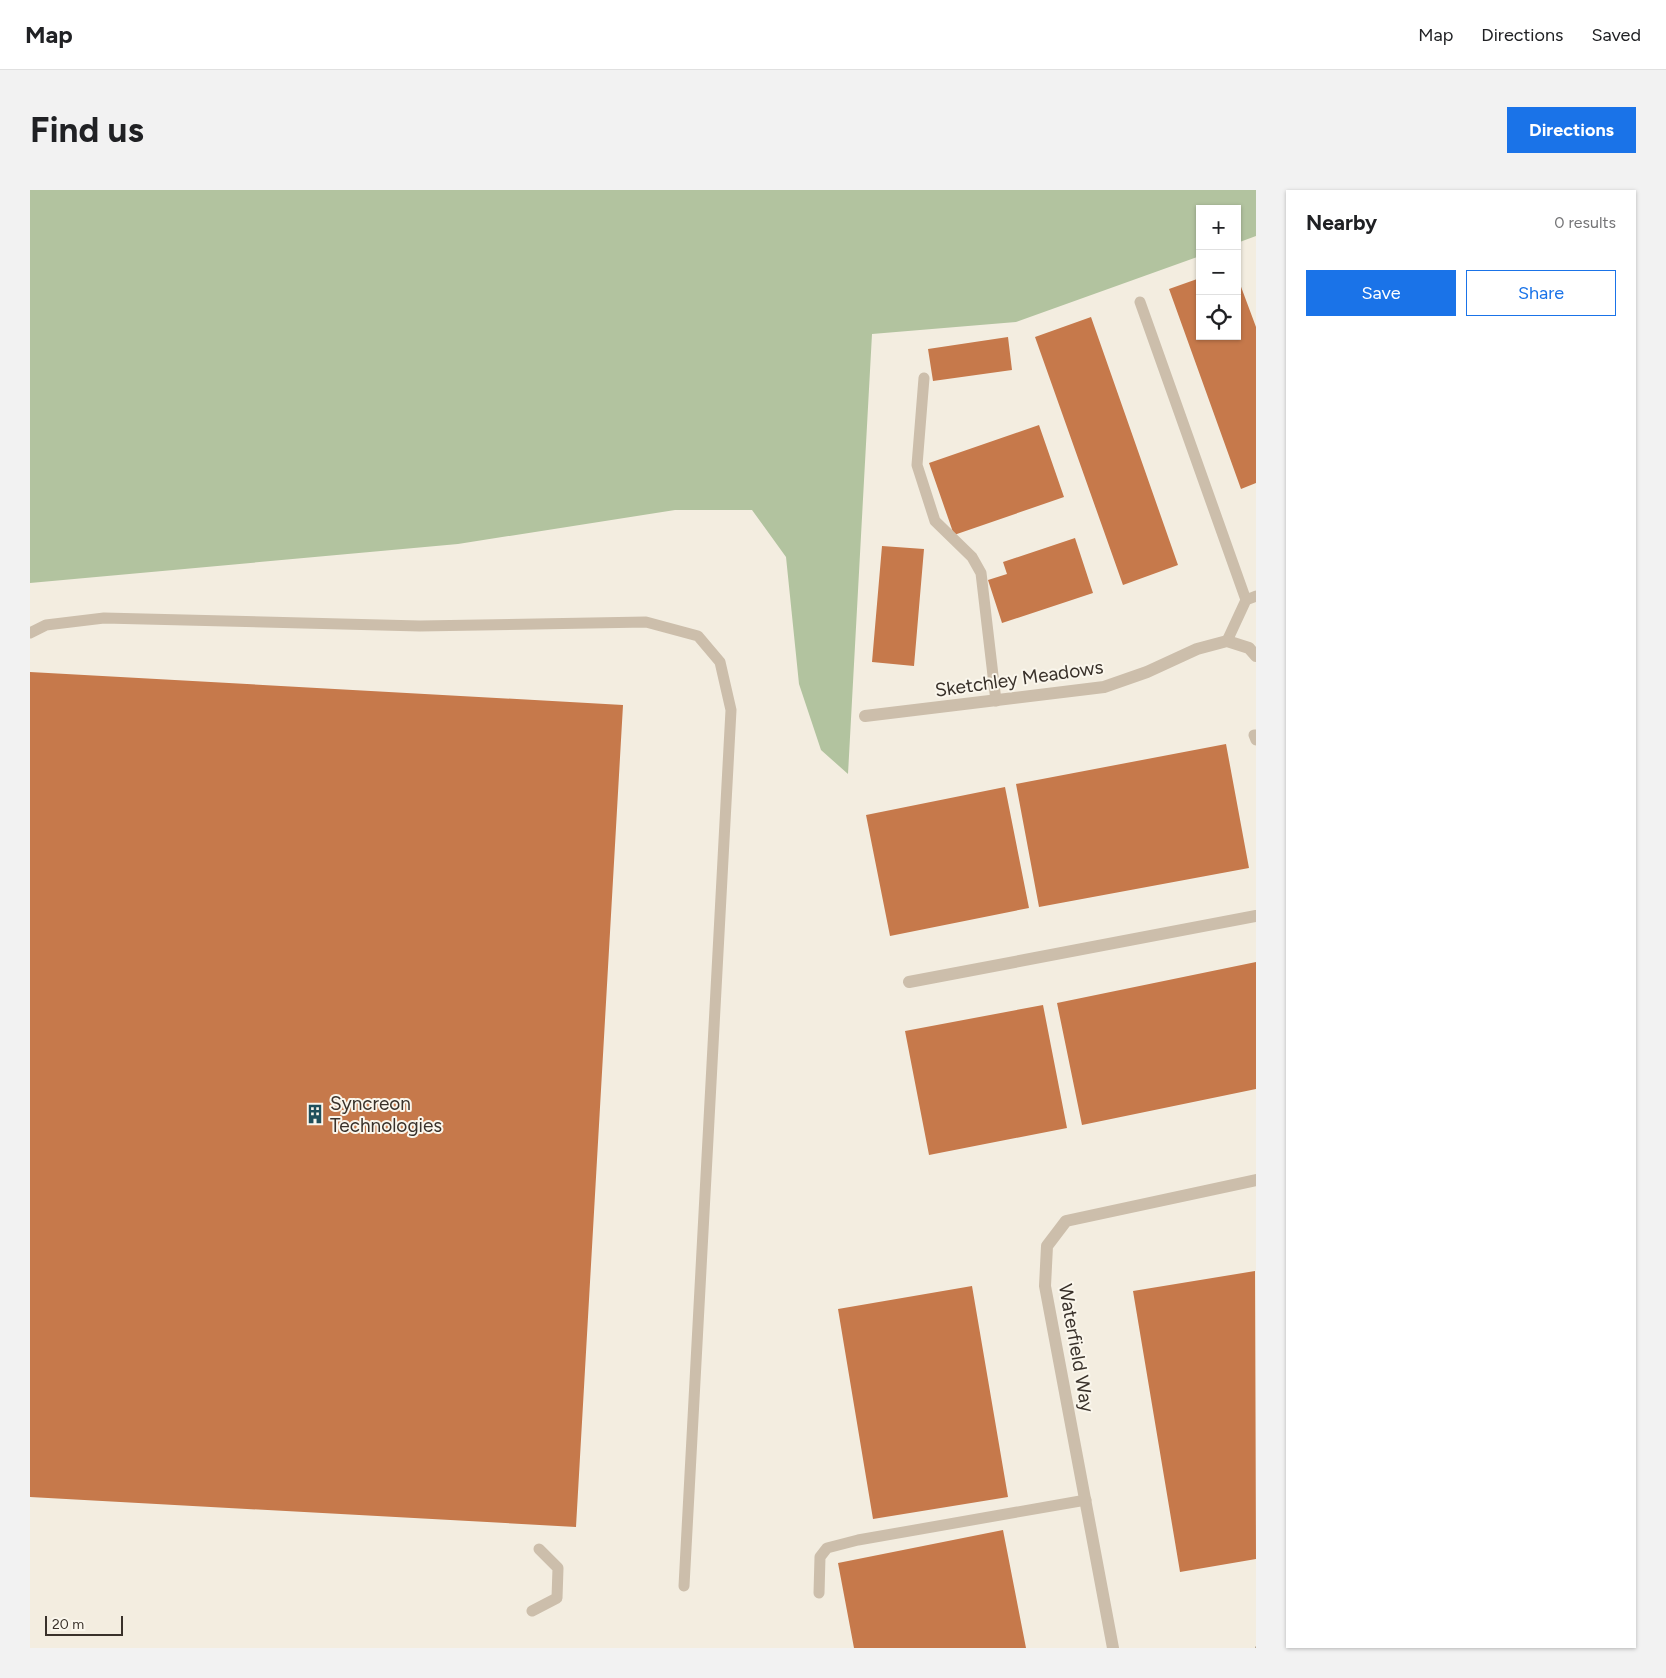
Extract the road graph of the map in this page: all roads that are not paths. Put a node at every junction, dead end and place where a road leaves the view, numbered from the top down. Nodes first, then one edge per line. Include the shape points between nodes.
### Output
1 (1140, 302) dead end
2 (924, 378) dead end
3 (1251, 598) edge
4 (30, 633) edge
5 (1227, 641) junction
6 (1256, 656) edge
7 (996, 701) junction
8 (865, 716) dead end
9 (1256, 735) edge
10 (1256, 740) edge
11 (1256, 916) edge
12 (909, 982) dead end
13 (1256, 1180) edge
14 (1086, 1500) junction
15 (539, 1549) dead end
16 (684, 1586) dead end
17 (819, 1594) dead end
18 (532, 1611) dead end
19 (1113, 1648) edge

1 - 3 lane
2 - 7 lane via 916,465 934,521 972,557 981,573
3 - 5 lane
4 - 16 lane via 46,626 104,618 420,626 646,622 698,636 720,662 731,710
5 - 6 street via 1249,648
5 - 7 street, Sketchley Meadows via 1197,649 1104,688
7 - 8 street, Sketchley Meadows
9 - 10 lane
11 - 12 street
13 - 14 street, Waterfield Way via 1066,1221 1047,1246 1045,1286
14 - 17 lane via 827,1548 820,1557
14 - 19 street, Waterfield Way
15 - 18 lane via 558,1568 557,1598

